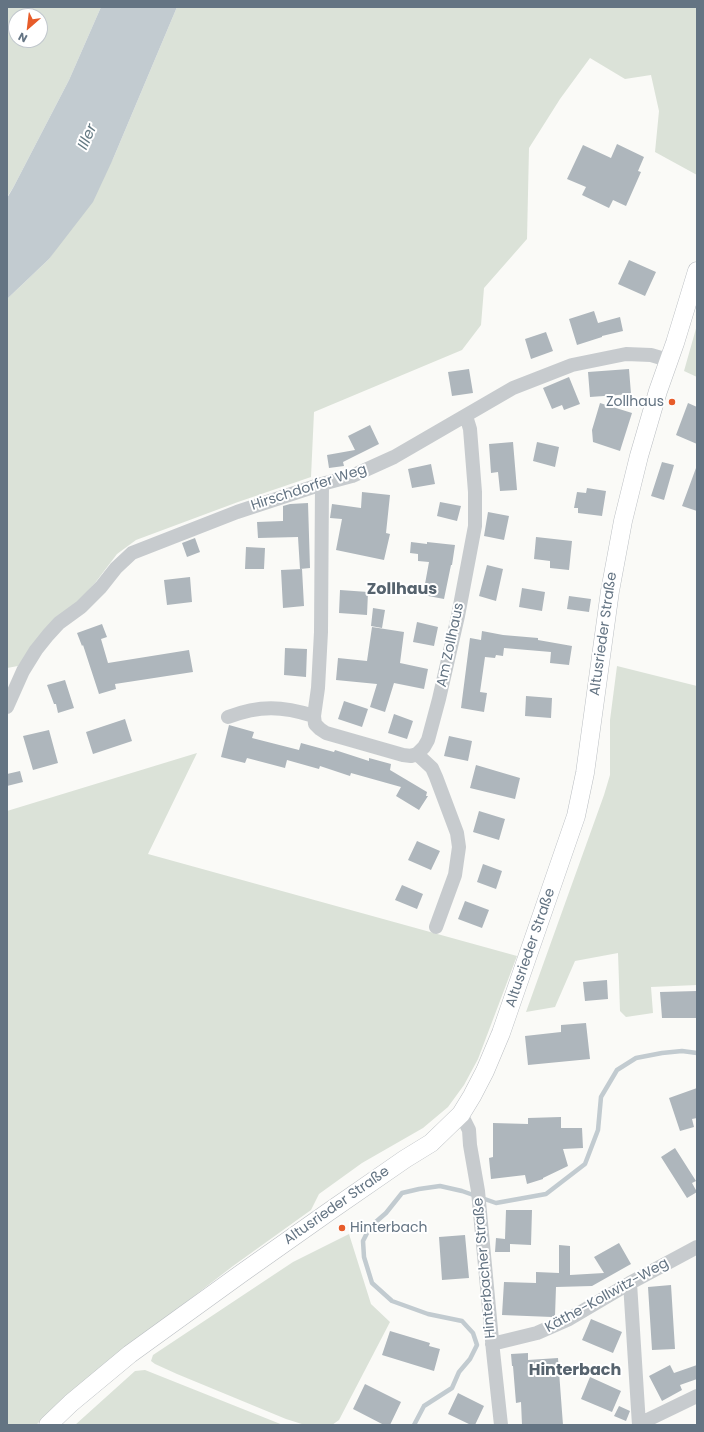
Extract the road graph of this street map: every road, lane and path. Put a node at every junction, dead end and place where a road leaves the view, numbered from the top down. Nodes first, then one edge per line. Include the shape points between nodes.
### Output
1 (697, 271) edge
2 (668, 360) junction
3 (466, 416) junction
4 (322, 484) junction
5 (7, 707) edge
6 (314, 716) junction
7 (228, 717) dead end
8 (417, 754) junction
9 (436, 927) dead end
10 (461, 1114) junction
11 (697, 1247) edge
12 (630, 1283) junction
13 (492, 1344) junction
14 (697, 1396) edge
15 (48, 1425) edge
16 (501, 1425) edge
17 (639, 1425) edge

1 - 2 main road, Altusrieder Straße
2 - 3 street, Hirschdorfer Weg via 651,355 626,354 572,364 513,388
2 - 10 main road, Altusrieder Straße via 638,456 623,521 610,591 585,773 576,816 501,1033 485,1071
3 - 4 street, Hirschdorfer Weg via 374,467
3 - 8 street, Am Zollhaus via 470,429 474,476 475,526 439,699 428,740
4 - 5 street, Hirschdorfer Weg via 238,512 132,553 81,607 58,623 48,635 23,671
4 - 6 street via 321,632
6 - 7 street via 293,710 264,708 244,710
6 - 8 street via 316,724 326,733 403,755
8 - 9 street via 432,768 458,833 459,847 455,874
10 - 13 street, Hinterbacher Straße via 469,1130 478,1191
10 - 15 main road, Altusrieder Straße via 431,1143 327,1212 130,1354
11 - 12 street, Käthe-Kollwitz-Weg
12 - 13 street, Käthe-Kollwitz-Weg via 569,1319 537,1334
12 - 17 street
13 - 16 street, Hinterbacher Straße
14 - 17 street

